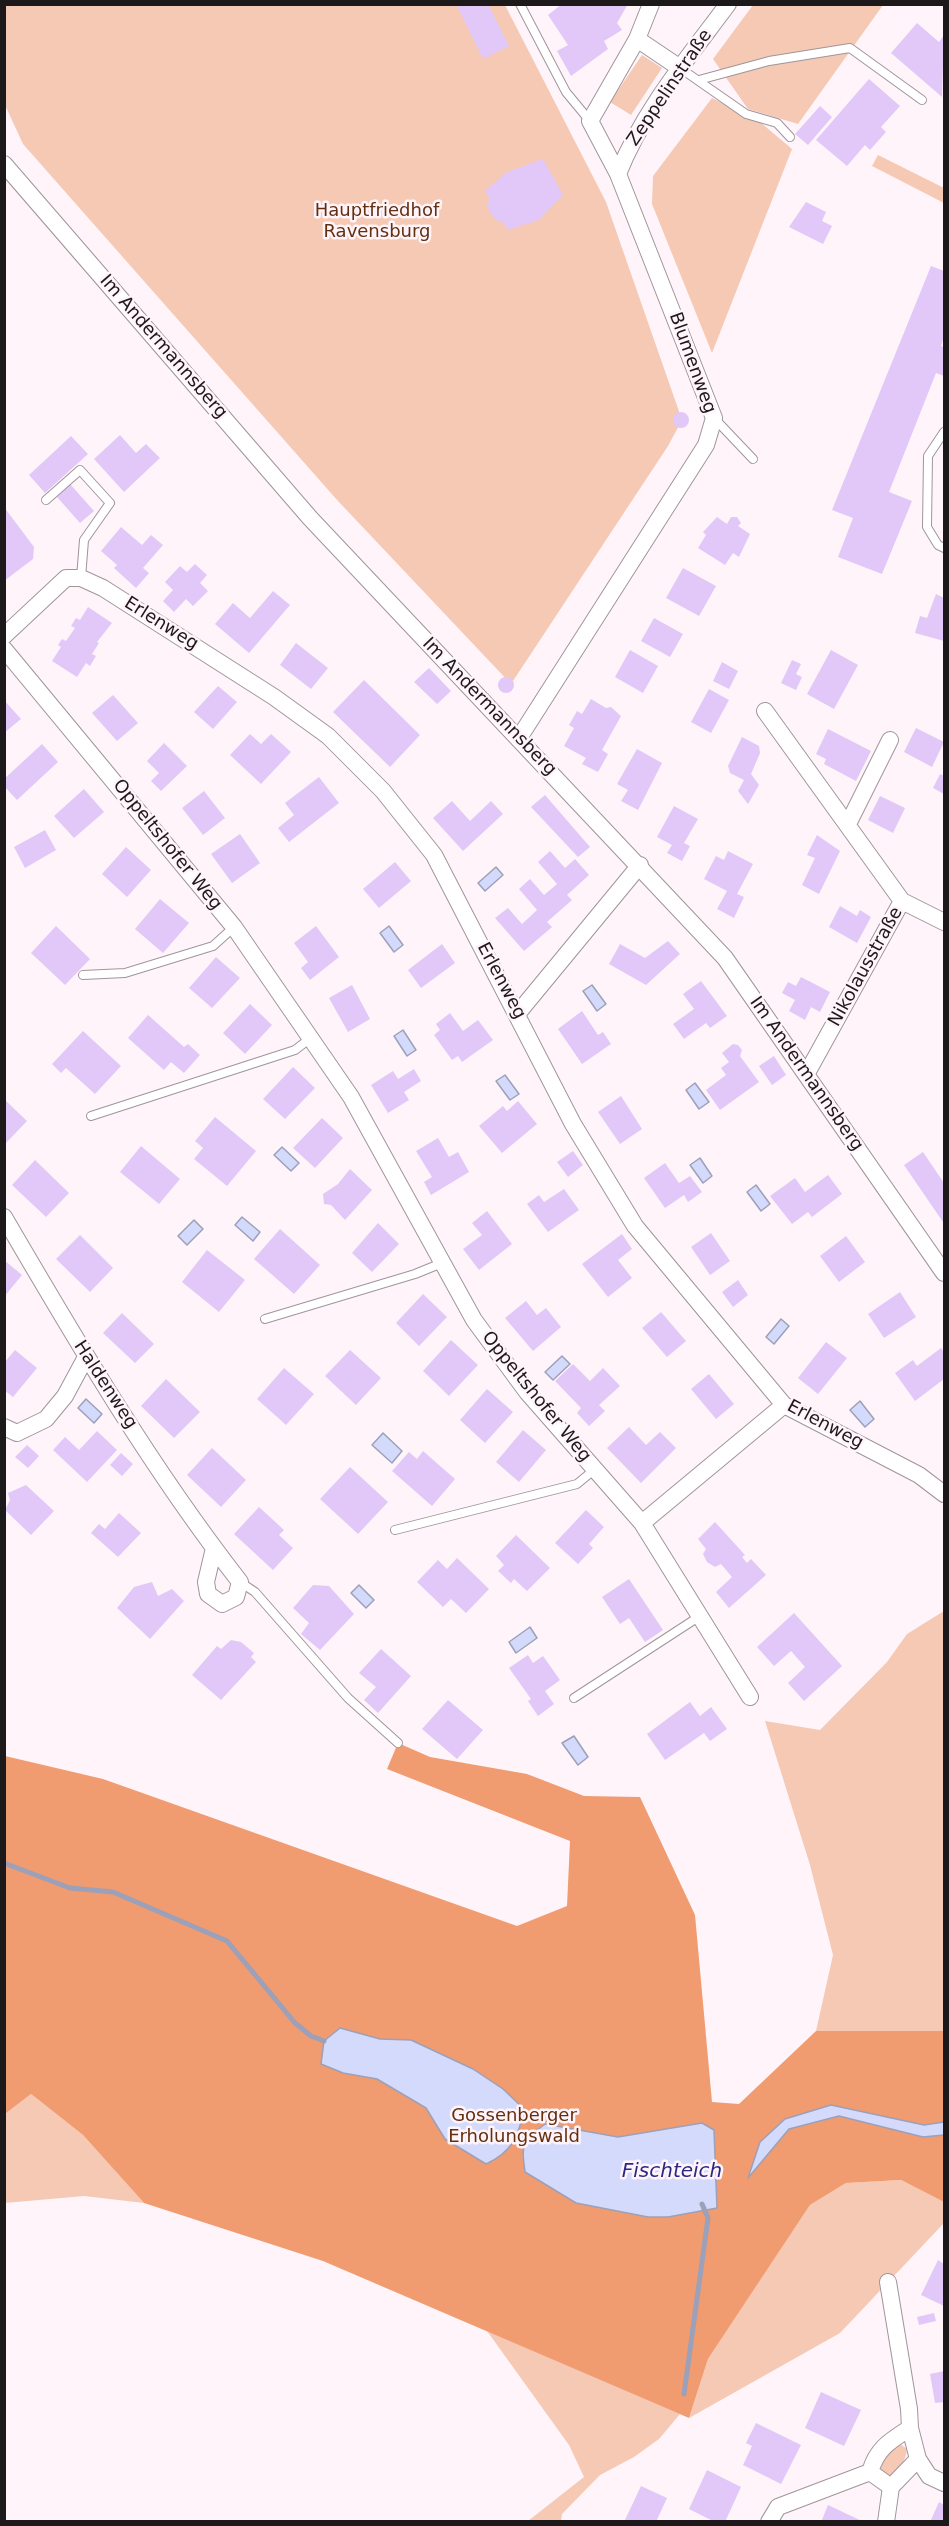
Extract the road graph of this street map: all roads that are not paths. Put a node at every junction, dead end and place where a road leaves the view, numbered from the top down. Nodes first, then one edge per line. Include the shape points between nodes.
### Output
1 (520, 4) edge
2 (651, 4) edge
3 (728, 4) edge
4 (637, 39) junction
5 (680, 68) junction
6 (699, 80) junction
7 (922, 100) dead end
8 (590, 121) junction
9 (790, 137) dead end
10 (4, 164) edge
11 (618, 174) junction
12 (714, 418) junction
13 (945, 432) edge
14 (753, 459) dead end
15 (46, 500) dead end
16 (941, 547) edge
17 (81, 578) junction
18 (4, 636) edge
19 (7, 658) edge
20 (765, 711) dead end
21 (519, 738) junction
22 (890, 740) dead end
23 (848, 824) junction
24 (639, 865) junction
25 (902, 901) junction
26 (945, 922) edge
27 (234, 927) junction
28 (83, 975) dead end
29 (518, 1013) junction
30 (312, 1037) junction
31 (807, 1073) junction
32 (91, 1116) dead end
33 (4, 1217) edge
34 (442, 1263) junction
35 (945, 1273) edge
36 (265, 1319) dead end
37 (86, 1357) junction
38 (784, 1405) junction
39 (4, 1427) edge
40 (595, 1469) junction
41 (945, 1494) edge
42 (642, 1523) junction
43 (395, 1530) dead end
44 (214, 1548) junction
45 (240, 1582) junction
46 (700, 1616) junction
47 (750, 1697) dead end
48 (574, 1698) dead end
49 (398, 1743) dead end
50 (888, 2282) dead end
51 (910, 2428) junction
52 (918, 2459) junction
53 (870, 2472) junction
54 (945, 2483) edge
55 (891, 2487) junction
56 (769, 2522) edge
57 (886, 2522) edge

1 - 8 lane, Blumenweg via 566,92
2 - 4 street
3 - 5 street, Zeppelinstraße
4 - 5 street
4 - 8 street
5 - 6 lane
5 - 11 street, Zeppelinstraße via 631,141
6 - 7 lane via 769,61 850,48
6 - 9 lane via 746,114 777,123
8 - 11 street, Blumenweg
10 - 21 street, Im Andermannsberg via 310,518
11 - 12 street, Blumenweg
12 - 14 lane
12 - 21 street, Blumenweg via 706,445
13 - 16 lane via 928,456 927,526
15 - 17 lane via 80,470 110,503 84,540
17 - 18 street via 66,578
17 - 29 street, Erlenweg via 113,594 328,736 383,791 434,855
19 - 27 street, Oppeltshofer Weg
20 - 23 street
21 - 24 street, Im Andermannsberg
22 - 23 street
23 - 25 street
24 - 29 street
24 - 31 street, Im Andermannsberg via 725,958
25 - 26 street, Nikolausstraße
25 - 31 street, Nikolausstraße
27 - 28 lane via 213,946 125,973
27 - 30 street, Oppeltshofer Weg
29 - 38 street, Erlenweg via 573,1124 635,1226
30 - 32 lane via 295,1050
30 - 34 street, Oppeltshofer Weg via 351,1097
31 - 35 street, Im Andermannsberg
33 - 37 street, Haldenweg
34 - 36 lane
34 - 40 street, Oppeltshofer Weg via 474,1320 527,1392
37 - 39 street via 65,1396 46,1419 17,1433
37 - 44 street, Haldenweg
38 - 41 street, Erlenweg via 919,1475
38 - 42 street
40 - 42 street, Oppeltshofer Weg
40 - 43 lane, Oppeltshofer Weg via 577,1484
42 - 46 street, Oppeltshofer Weg
44 - 45 street, Haldenweg
44 - 45 street via 206,1582 208,1594 222,1604 236,1597
45 - 49 lane via 255,1592 348,1698
46 - 47 street, Oppeltshofer Weg
46 - 48 lane
50 - 51 street
51 - 52 street
51 - 53 street via 884,2445 875,2455
52 - 54 street via 928,2475
52 - 55 street
53 - 55 street
53 - 56 street via 778,2507
55 - 57 street

